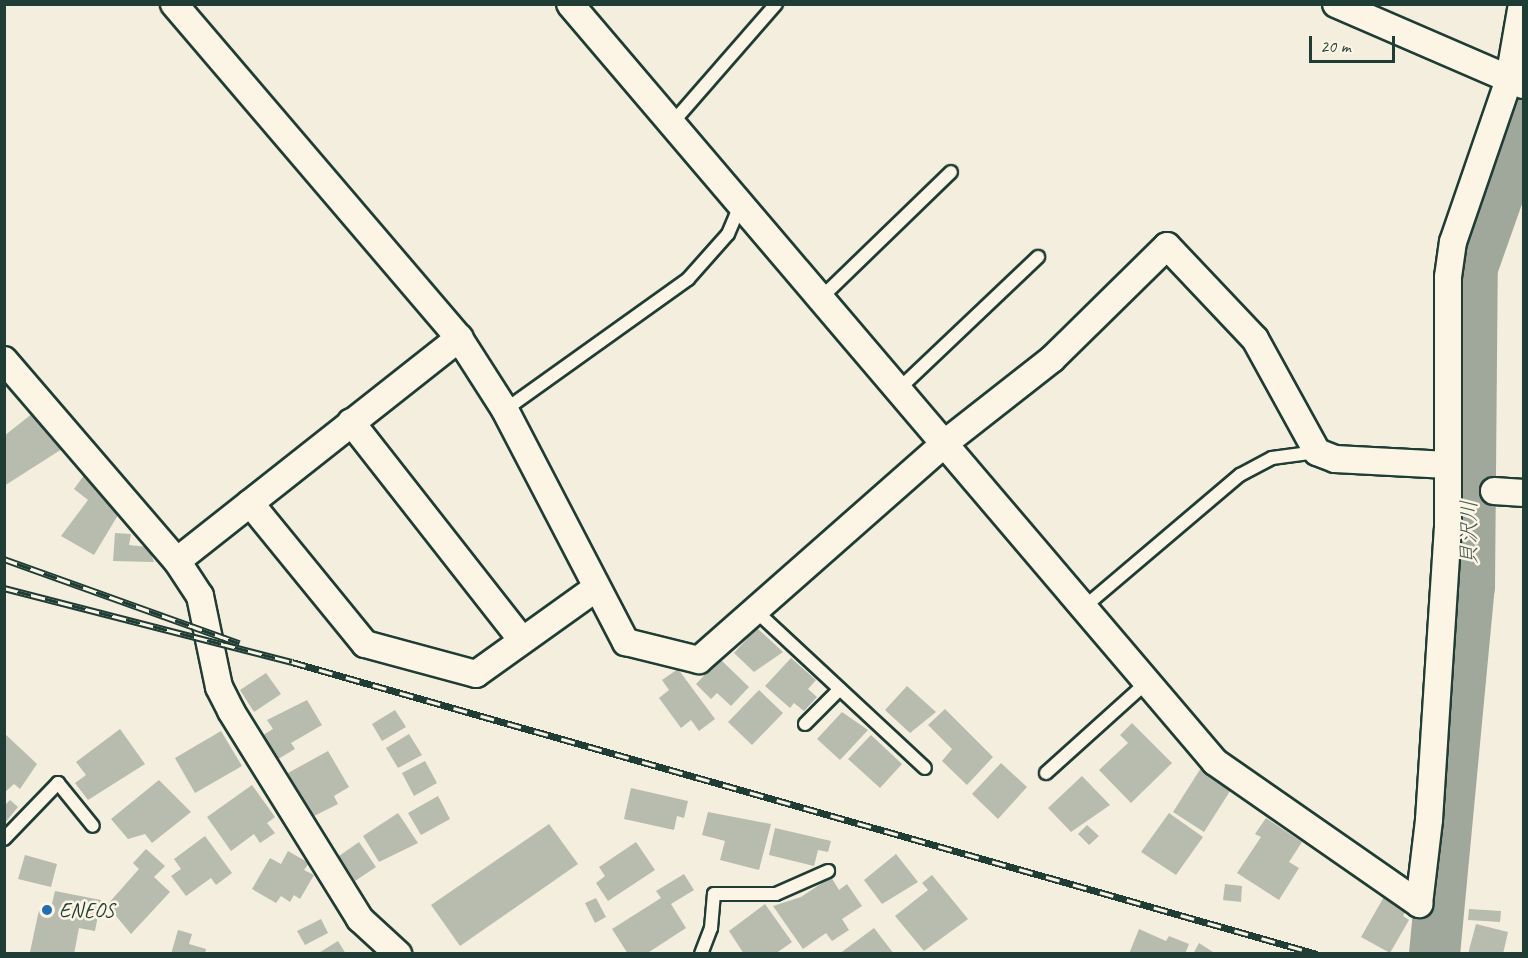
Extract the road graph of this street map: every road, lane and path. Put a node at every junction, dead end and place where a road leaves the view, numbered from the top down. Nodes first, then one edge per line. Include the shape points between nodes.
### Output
1 (174, 4) edge
2 (570, 4) edge
3 (777, 4) edge
4 (1336, 4) edge
5 (1522, 4) edge
6 (1516, 82) edge
7 (674, 121) junction
8 (951, 172) dead end
9 (741, 203) junction
10 (1038, 257) dead end
11 (823, 296) junction
12 (459, 338) junction
13 (4, 360) edge
14 (901, 387) junction
15 (505, 410) junction
16 (351, 422) junction
17 (945, 443) junction
18 (1317, 452) junction
19 (1448, 465) junction
20 (1494, 491) dead end
21 (1524, 493) edge
22 (250, 503) junction
23 (177, 561) junction
24 (596, 588) junction
25 (1083, 608) junction
26 (757, 612) junction
27 (522, 640) junction
28 (1147, 682) junction
29 (840, 689) junction
30 (805, 724) dead end
31 (925, 768) dead end
32 (1046, 773) dead end
33 (93, 826) dead end
34 (4, 839) edge
35 (828, 871) dead end
36 (398, 954) edge
37 (701, 954) edge

1 - 12 street
2 - 7 street
3 - 7 lane
4 - 6 street
5 - 6 street
6 - 19 street via 1453,242 1448,277
7 - 9 street
8 - 11 lane
9 - 11 street
9 - 15 lane via 728,234 688,279
10 - 14 lane
11 - 14 street
12 - 15 street
12 - 16 street
13 - 23 street
14 - 17 street
15 - 24 street
16 - 22 street
16 - 27 street
17 - 18 street via 1052,359 1167,246 1255,339
17 - 25 street
17 - 26 street
18 - 19 street via 1335,459
18 - 25 lane via 1272,458 1240,475
19 - 28 street via 1430,820 1419,904 1232,777
20 - 21 street
22 - 23 street
22 - 27 street via 365,644 476,674
23 - 36 street via 200,596 219,687 231,711 360,919
24 - 26 street via 626,642 699,660
24 - 27 street
25 - 28 street
26 - 29 lane
28 - 32 lane
29 - 30 lane
29 - 31 lane
33 - 34 lane via 58,783
35 - 37 lane via 776,894 714,894 711,928

